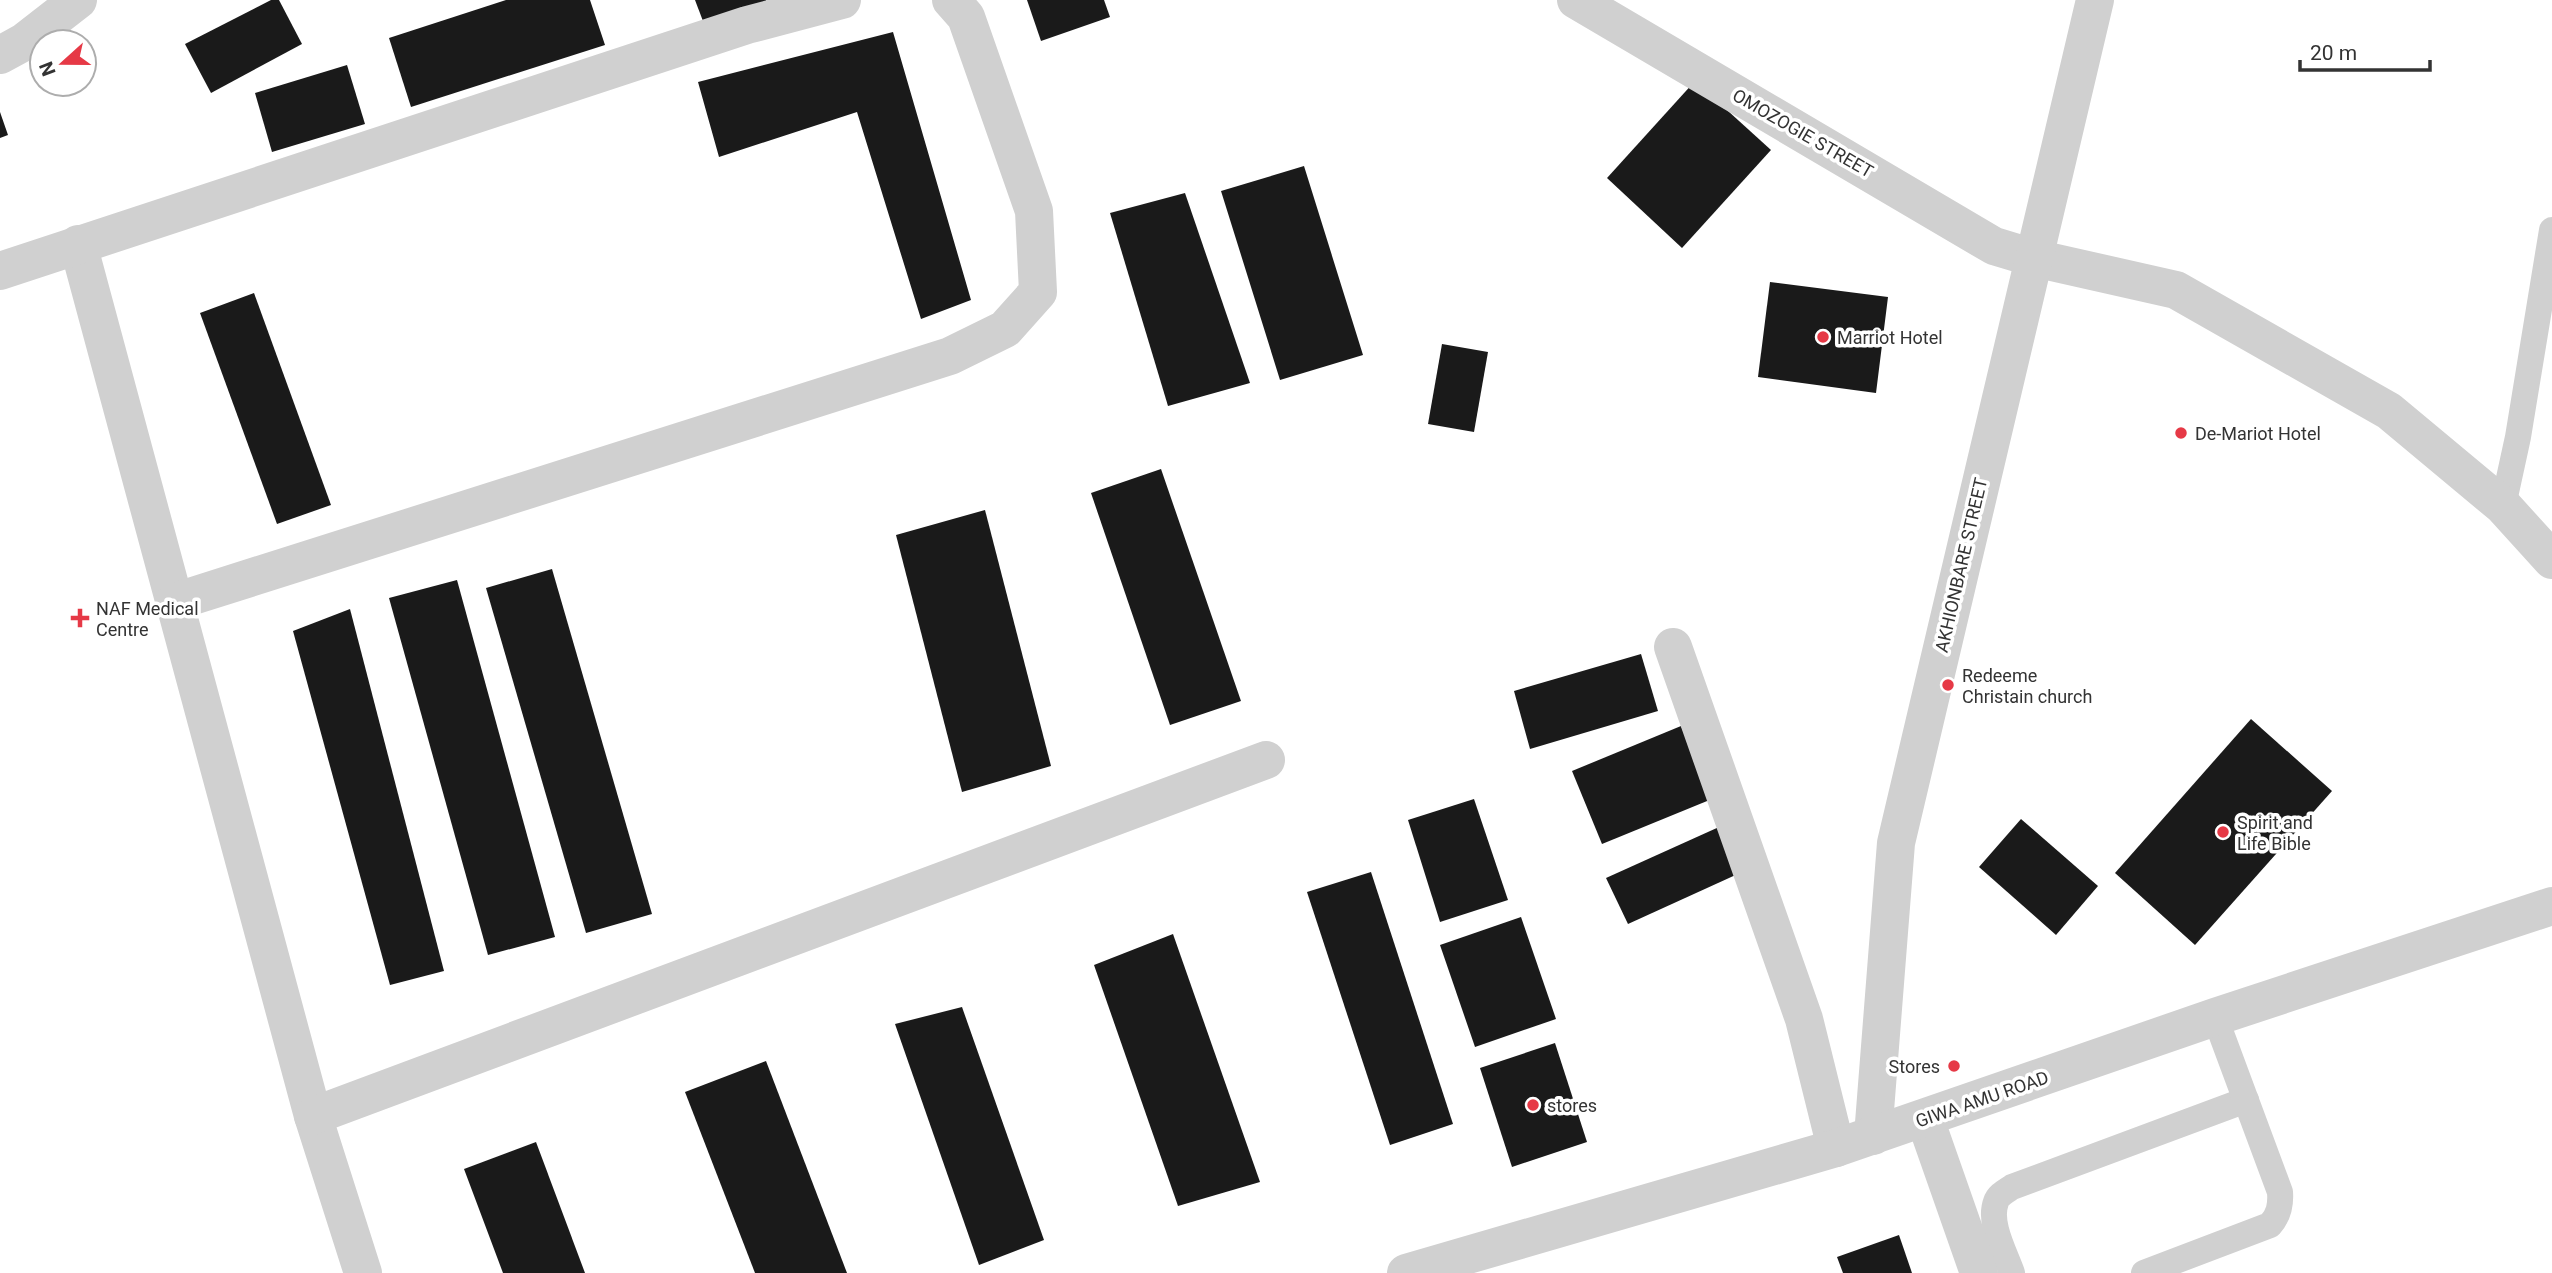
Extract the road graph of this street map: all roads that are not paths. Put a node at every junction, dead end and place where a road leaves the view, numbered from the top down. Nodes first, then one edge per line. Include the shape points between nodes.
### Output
1 (78, 0) edge
2 (842, 0) edge
3 (951, 0) edge
4 (1576, 0) edge
5 (2095, 0) edge
6 (0, 55) edge
7 (2552, 230) edge
8 (78, 244) junction
9 (2034, 258) junction
10 (0, 271) edge
11 (2503, 506) junction
12 (2552, 560) edge
13 (174, 602) junction
14 (1673, 647) dead end
15 (1266, 760) dead end
16 (2552, 906) edge
17 (2215, 1017) junction
18 (2246, 1100) junction
19 (313, 1116) junction
20 (1925, 1119) junction
21 (1873, 1136) junction
22 (1836, 1148) junction
23 (363, 1273) edge
24 (1406, 1273) edge
25 (1979, 1273) edge
26 (2012, 1273) edge
27 (2144, 1273) edge

1 - 6 street
2 - 8 street via 747,25
3 - 13 street via 966,17 1034,211 1038,292 1005,329 950,356
4 - 9 street, OMOZOGIE STREET via 1994,246
5 - 9 street, AKHIONBARE STREET
7 - 11 lane
8 - 10 street
8 - 13 street
9 - 11 street, OMOZOGIE STREET via 2176,290 2389,411
9 - 21 street, AKHIONBARE STREET via 1896,843
11 - 12 street, OMOZOGIE STREET
13 - 19 street
14 - 22 street via 1804,1019
15 - 19 street
16 - 17 street, GIWA AMU ROAD
17 - 18 lane
17 - 20 street, GIWA AMU ROAD
18 - 26 lane via 2012,1186 1996,1203 1994,1219
18 - 27 lane via 2280,1192 2276,1218 2255,1232
19 - 23 street
20 - 21 street, GIWA AMU ROAD
20 - 25 street
21 - 22 street, GIWA AMU ROAD
22 - 24 street, GIWA AMU ROAD

